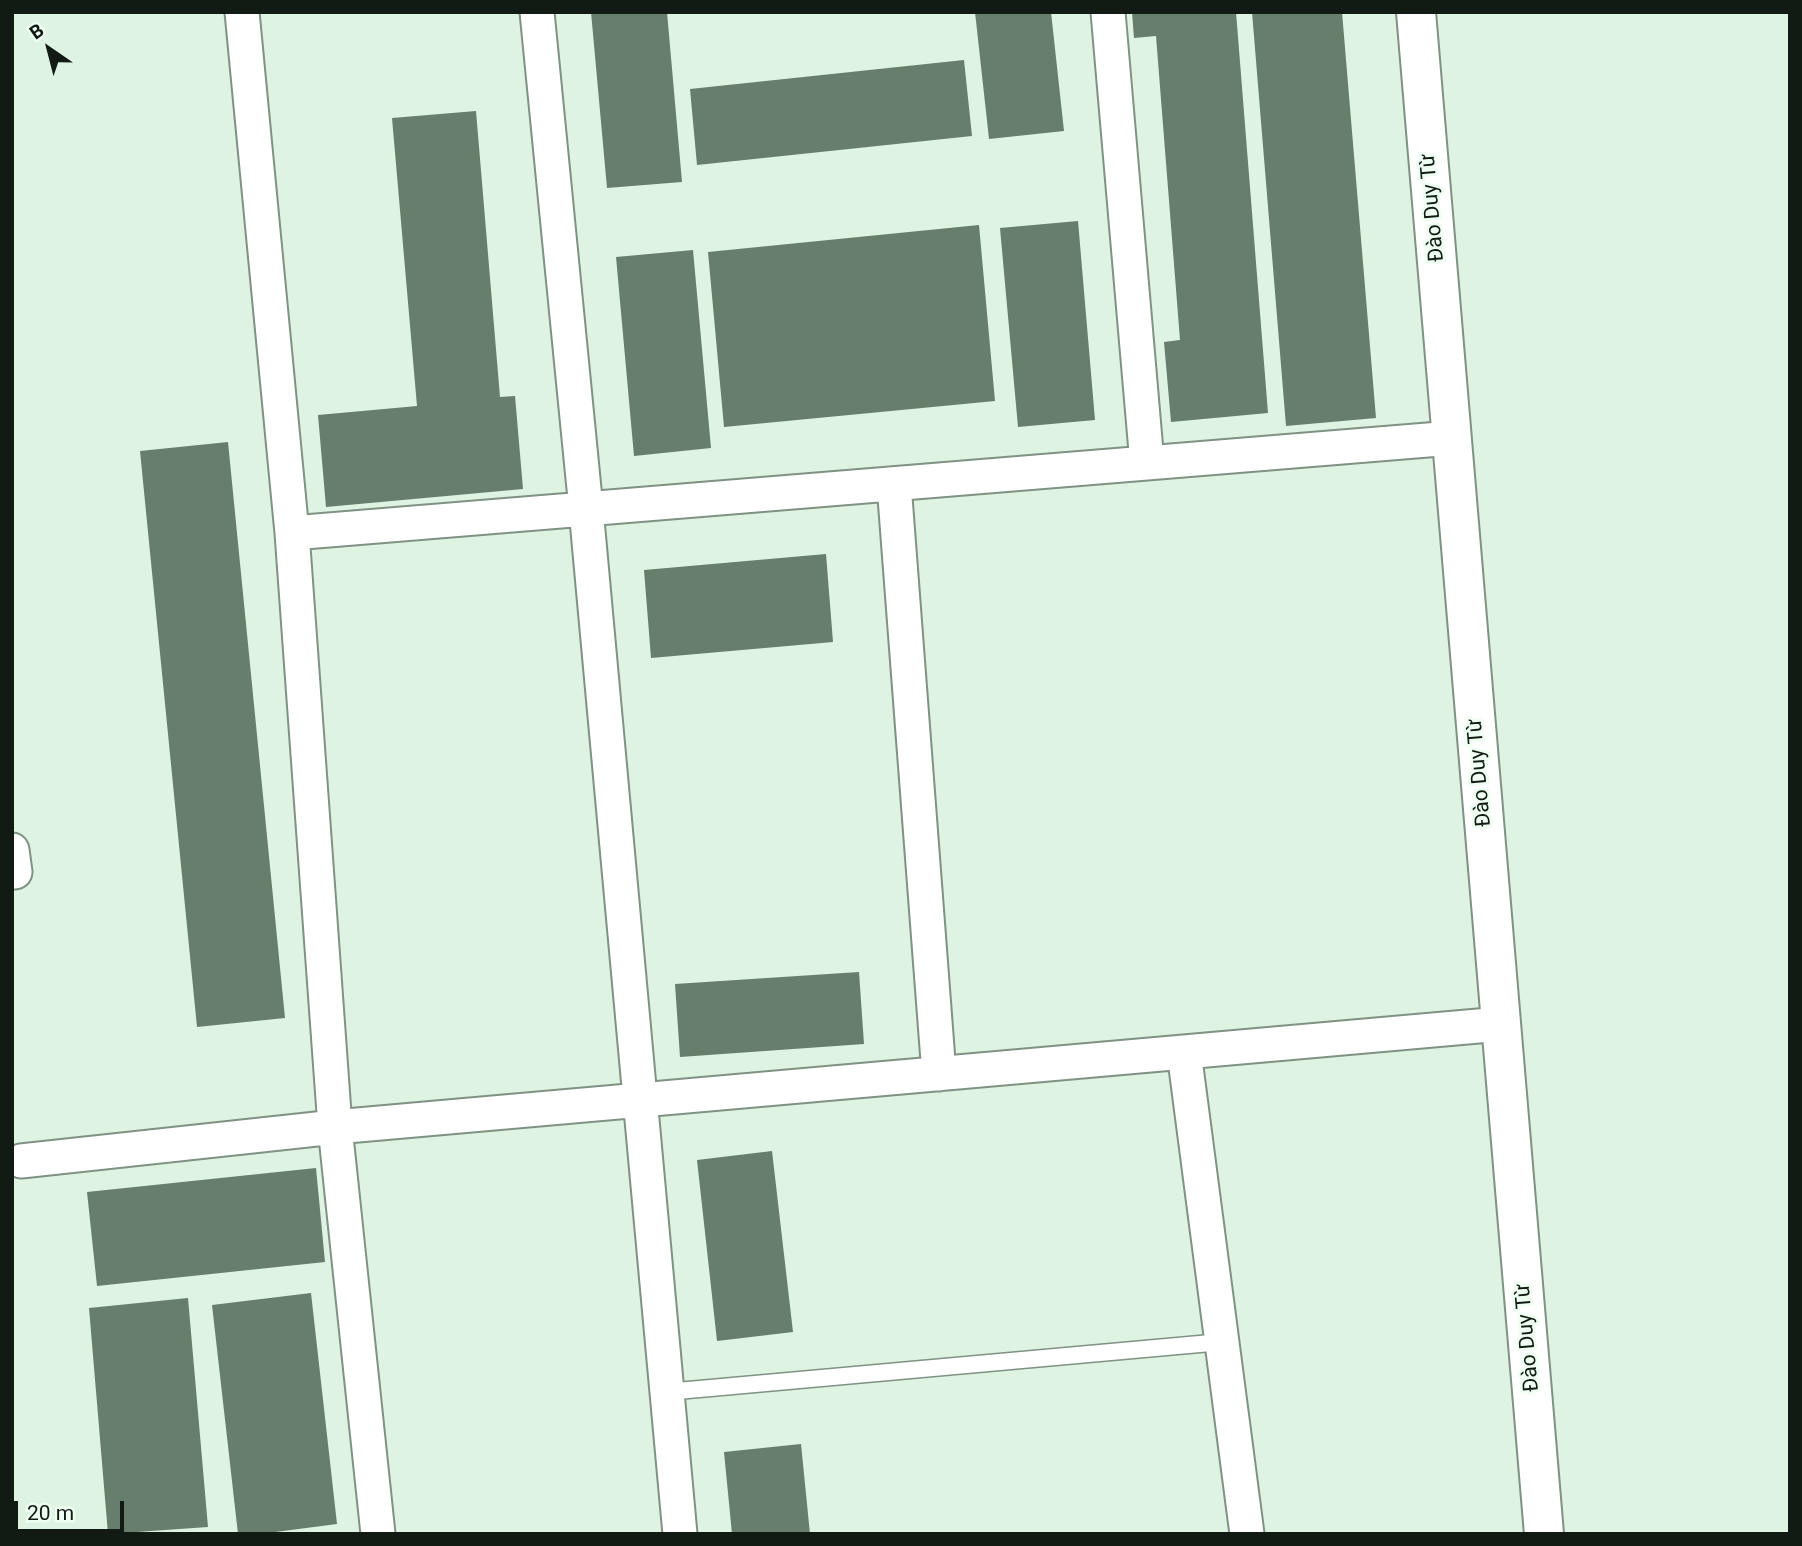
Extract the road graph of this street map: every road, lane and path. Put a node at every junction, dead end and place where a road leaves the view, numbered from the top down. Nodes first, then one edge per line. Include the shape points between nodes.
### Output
1 (242, 12) edge
2 (537, 12) edge
3 (1108, 12) edge
4 (1416, 12) edge
5 (1452, 438) junction
6 (1146, 463) junction
7 (894, 484) junction
8 (586, 509) junction
9 (292, 533) junction
10 (1502, 1024) junction
11 (1184, 1052) junction
12 (939, 1074) junction
13 (639, 1100) junction
14 (335, 1127) junction
15 (21, 1161) dead end
16 (1222, 1342) junction
17 (667, 1392) junction
18 (378, 1534) edge
19 (680, 1534) edge
20 (1247, 1534) edge
21 (1544, 1534) edge

1 - 9 street
2 - 8 street
3 - 6 street
4 - 5 street, Đào Duy Từ
5 - 6 street
5 - 10 street, Đào Duy Từ
6 - 7 street
7 - 8 street
7 - 12 street
8 - 9 street
8 - 13 street
9 - 14 street
10 - 11 street
10 - 21 street, Đào Duy Từ
11 - 12 street
11 - 16 street
12 - 13 street
13 - 14 street
13 - 17 street
14 - 15 street
14 - 18 street
16 - 17 lane
16 - 20 street
17 - 19 street

